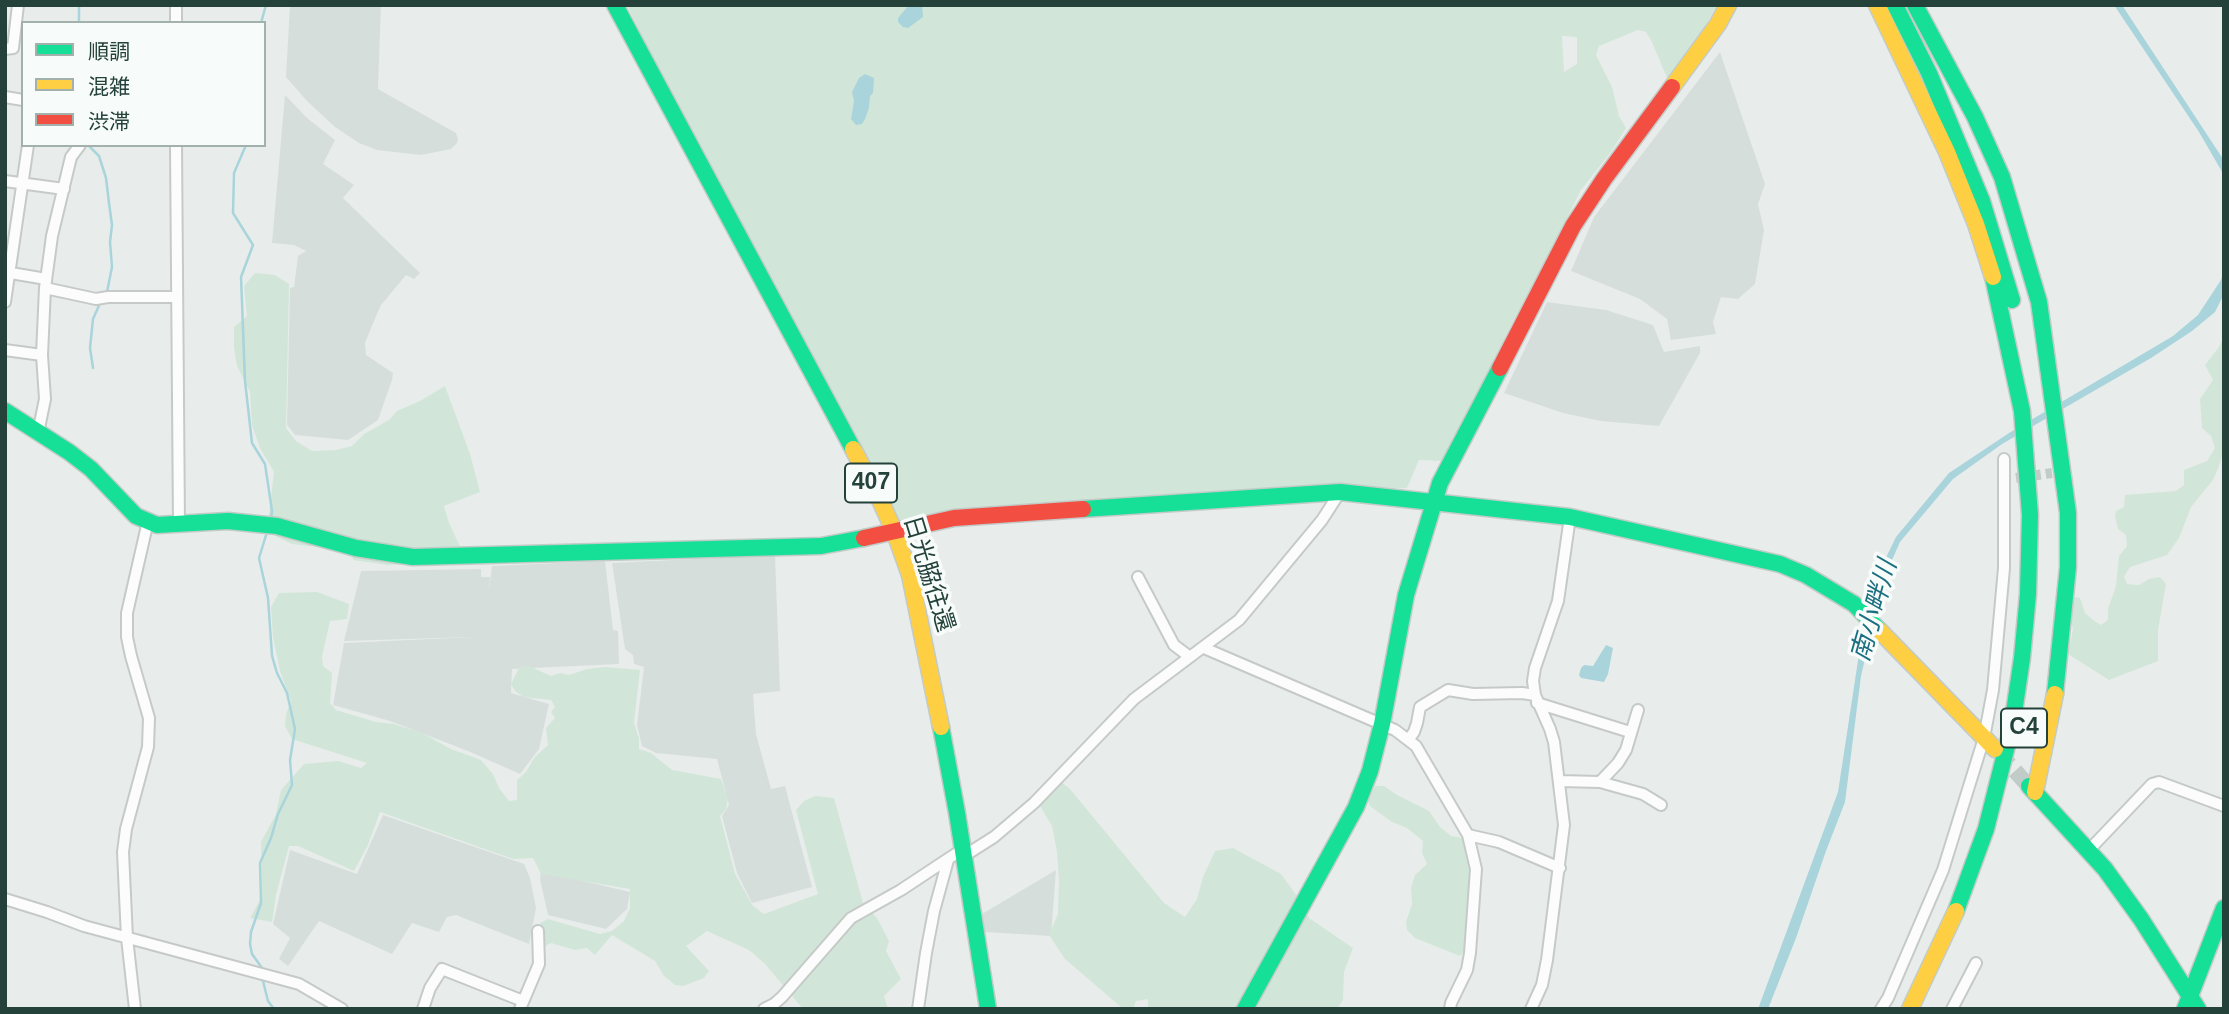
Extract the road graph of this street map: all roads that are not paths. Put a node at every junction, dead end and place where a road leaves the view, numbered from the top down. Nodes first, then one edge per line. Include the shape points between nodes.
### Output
1 (18, 5) edge
2 (615, 5) edge
3 (1728, 5) edge
4 (1877, 5) edge
5 (1895, 5) edge
6 (1915, 5) edge
7 (5, 49) edge
8 (28, 147) edge
9 (78, 147) edge
10 (176, 147) edge
11 (5, 181) edge
12 (23, 184) junction
13 (64, 189) junction
14 (7, 273) edge
15 (45, 284) junction
16 (177, 297) junction
17 (5, 302) edge
18 (5, 350) edge
19 (42, 355) junction
20 (2027, 407) junction
21 (5, 411) edge
22 (38, 433) junction
23 (2031, 435) junction
24 (2004, 459) dead end
25 (2004, 478) junction
26 (2016, 478) tunnel mouth
27 (1340, 492) junction
28 (1434, 501) junction
29 (1570, 517) junction
30 (148, 521) junction
31 (179, 526) junction
32 (895, 533) junction
33 (1138, 577) dead end
34 (1204, 648) junction
35 (1190, 657) junction
36 (1536, 699) junction
37 (1638, 710) dead end
38 (1382, 724) junction
39 (1630, 732) junction
40 (1408, 740) junction
41 (1989, 743) junction
42 (1560, 781) junction
43 (1600, 782) junction
44 (1661, 805) dead end
45 (2224, 806) edge
46 (1468, 835) junction
47 (2089, 850) junction
48 (958, 855) junction
49 (1560, 868) junction
50 (5, 899) edge
51 (2224, 908) edge
52 (538, 931) dead end
53 (127, 938) junction
54 (1976, 963) dead end
55 (2191, 1004) edge
56 (521, 1005) edge
57 (135, 1009) edge
58 (342, 1009) edge
59 (424, 1009) edge
60 (764, 1009) edge
61 (918, 1009) edge
62 (988, 1009) edge
63 (1245, 1009) edge
64 (1450, 1009) edge
65 (1531, 1009) edge
66 (1881, 1009) edge
67 (1910, 1009) edge
68 (1925, 1009) edge
69 (1952, 1009) edge

1 - 7 street via 13,48
2 - 32 main road, 日光脇往還 / 407
3 - 28 main road via 1573,226
4 - 20 main road, C4 via 1976,224
5 - 20 main road, C4 via 1982,201 2020,334
6 - 47 main road via 2002,177 2039,302 2053,391 2058,473 2068,513 2068,567 2054,704 2031,787
8 - 12 street
9 - 13 street via 71,157
10 - 16 street
11 - 12 street
12 - 13 street
12 - 14 street
13 - 15 street
14 - 15 street
14 - 17 street
15 - 16 street via 96,299
15 - 19 street
16 - 31 street
18 - 19 street
19 - 22 street via 45,399
20 - 23 main road, C4
21 - 22 main road
22 - 30 main road via 91,469 126,507
23 - 67 main road, C4 via 2028,594 2012,726 1971,872
23 - 68 main road, C4 via 2043,513 2035,659 2024,729 1983,878
24 - 25 street
25 - 26 street
25 - 41 street via 2004,568
27 - 28 main road
27 - 32 main road via 971,516
27 - 34 street via 1239,620
28 - 29 main road
28 - 38 main road via 1406,595
29 - 36 street via 1559,601 1535,668
29 - 41 main road via 1780,564 1806,575 1854,605
30 - 31 main road
30 - 53 street via 127,613 127,637 149,718 148,747 123,852
31 - 32 main road via 220,521 277,526 386,554 458,557 821,546
32 - 48 main road, 日光脇往還 / 407 via 918,607 947,758
33 - 35 street via 1174,645
34 - 35 street
34 - 38 street
35 - 48 street via 1134,699 1034,803 994,837
36 - 39 street
36 - 40 street via 1522,693 1448,690 1420,707 1418,723
36 - 42 street via 1550,729
37 - 39 street
38 - 40 street
38 - 63 main road via 1356,807
39 - 43 street via 1626,750
40 - 46 street
41 - 66 street via 1943,870
42 - 43 street
42 - 49 street via 1564,825
43 - 44 street via 1643,794
45 - 47 street via 2158,782
46 - 49 street via 1499,842
46 - 64 street via 1476,869 1470,953
47 - 55 main road via 2126,898
48 - 60 street via 850,918 782,997
48 - 61 street via 930,932
48 - 62 main road, 日光脇往還 / 407
49 - 65 street via 1542,985
50 - 53 street
51 - 55 main road
52 - 56 street via 539,964
53 - 57 street
53 - 58 street via 299,984
54 - 69 street
56 - 59 street via 442,969

